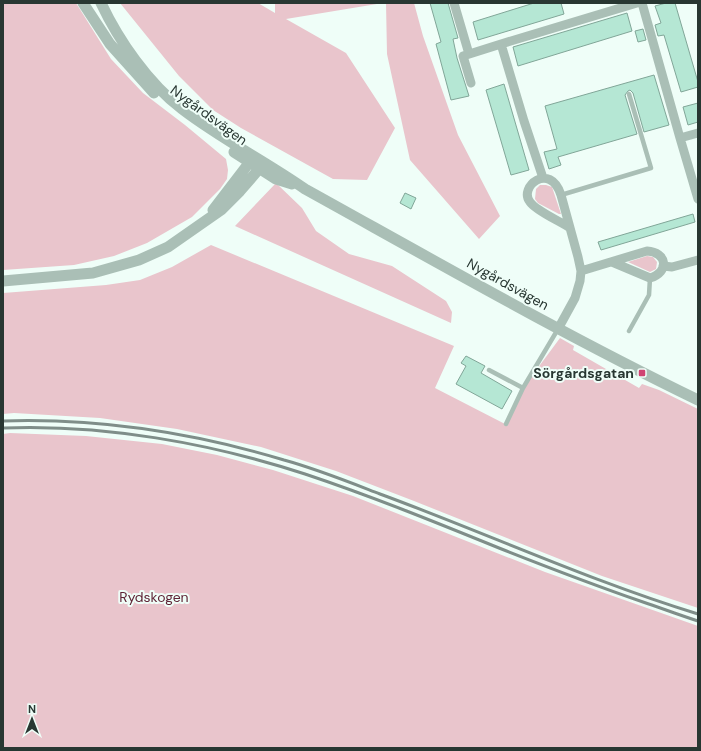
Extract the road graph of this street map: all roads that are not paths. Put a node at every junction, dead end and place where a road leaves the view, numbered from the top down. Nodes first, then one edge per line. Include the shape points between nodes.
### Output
1 (83, 3) edge
2 (101, 3) edge
3 (454, 3) edge
4 (604, 3) edge
5 (637, 3) edge
6 (642, 3) edge
7 (606, 13) junction
8 (501, 44) junction
9 (469, 54) junction
10 (471, 83) dead end
11 (629, 94) dead end
12 (698, 133) edge
13 (680, 138) junction
14 (229, 149) junction
15 (255, 163) junction
16 (543, 178) junction
17 (236, 180) junction
18 (561, 195) junction
19 (698, 199) edge
20 (570, 228) junction
21 (187, 235) junction
22 (698, 260) edge
23 (612, 262) junction
24 (663, 266) junction
25 (580, 271) junction
26 (650, 278) junction
27 (3, 281) edge
28 (558, 329) junction
29 (629, 331) dead end
30 (489, 370) dead end
31 (523, 388) junction
32 (698, 400) edge
33 (506, 424) dead end

1 - 14 street, Nygårdsvägen via 110,44 152,90 179,114
2 - 15 street, Nygårdsvägen via 129,51 157,86 181,108
3 - 9 street
4 - 7 street
5 - 7 street
6 - 13 street
7 - 8 street
8 - 9 street
8 - 16 street
9 - 10 street via 463,56
11 - 18 lane via 651,168
12 - 13 street
13 - 19 street
14 - 15 street, Nygårdsvägen
14 - 17 street via 236,163
15 - 17 street
15 - 21 street via 221,210
15 - 28 street, Nygårdsvägen via 280,171 305,189
16 - 18 street via 552,179
16 - 20 street via 529,187 529,202
17 - 21 street via 215,207
18 - 20 street
20 - 25 street
21 - 27 street via 139,260 93,273
22 - 24 street via 672,267
23 - 24 street via 654,251 663,260
23 - 25 street
23 - 26 street
24 - 26 street via 657,276
25 - 28 street via 575,298
26 - 29 lane via 649,295
28 - 31 lane
28 - 32 street, Nygårdsvägen
30 - 31 lane
31 - 33 lane

